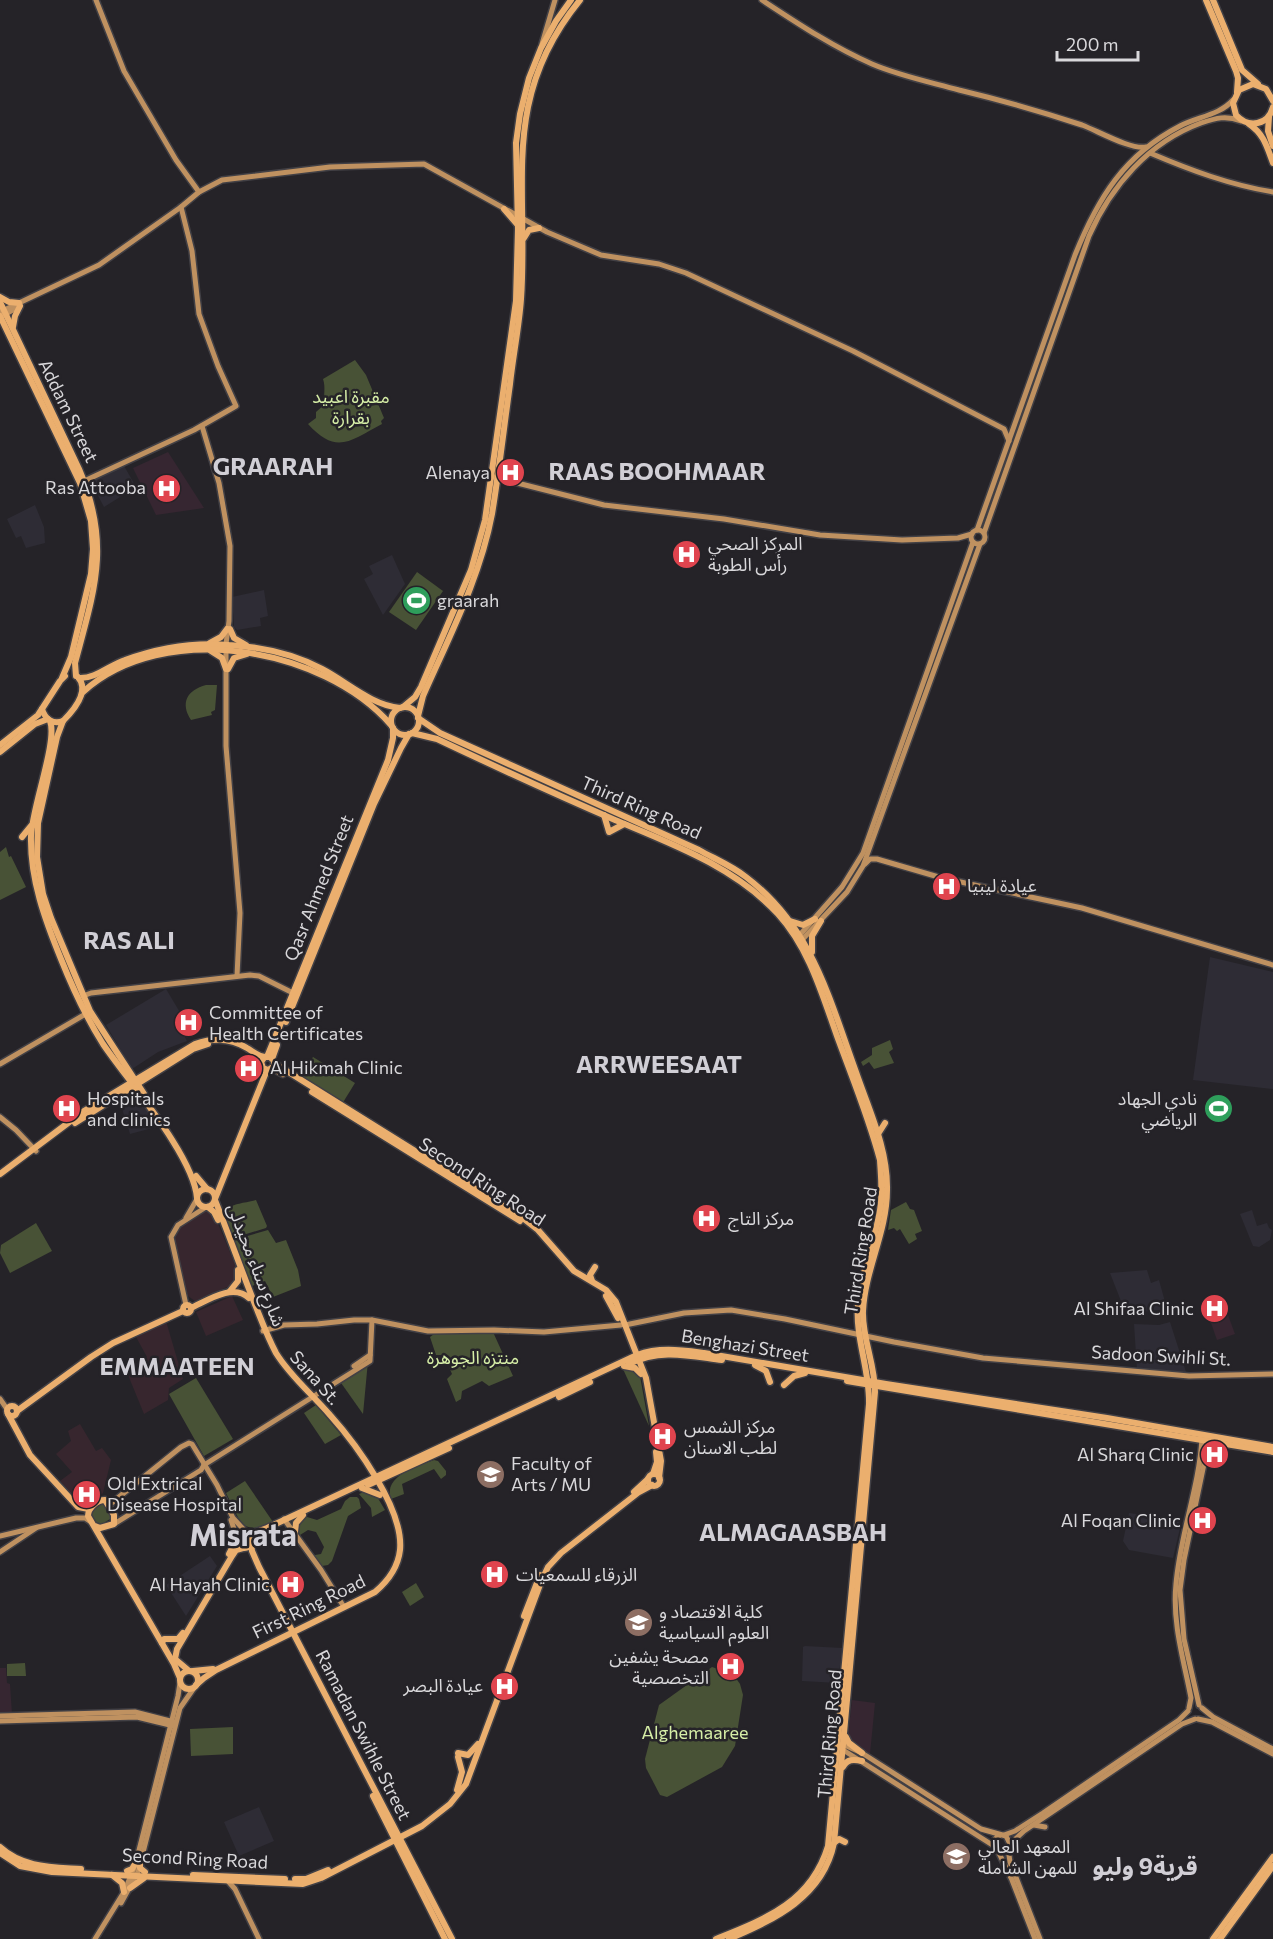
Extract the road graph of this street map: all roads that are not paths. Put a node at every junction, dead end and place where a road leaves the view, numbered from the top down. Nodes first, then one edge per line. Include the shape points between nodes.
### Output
1 (96, 0) edge
2 (555, 0) edge
3 (571, 0) edge
4 (580, 0) edge
5 (762, 0) edge
6 (1206, 0) edge
7 (1213, 0) edge
8 (541, 48) junction
9 (1258, 85) junction
10 (1270, 90) edge
11 (1235, 96) junction
12 (1273, 101) edge
13 (1272, 111) edge
14 (1246, 122) junction
15 (1130, 145) junction
16 (1273, 146) edge
17 (1149, 149) junction
18 (1131, 160) junction
19 (1273, 163) edge
20 (199, 192) junction
21 (1273, 192) edge
22 (517, 194) junction
23 (181, 207) junction
24 (504, 209) junction
25 (520, 217) junction
26 (518, 228) junction
27 (539, 228) junction
28 (523, 242) junction
29 (1078, 256) junction
30 (0, 297) edge
31 (0, 302) edge
32 (20, 304) junction
33 (2, 314) edge
34 (0, 326) edge
35 (10, 330) junction
36 (1016, 423) junction
37 (202, 426) junction
38 (1004, 429) junction
39 (1009, 441) junction
40 (495, 477) junction
41 (82, 482) junction
42 (978, 532) junction
43 (958, 538) junction
44 (973, 541) junction
45 (980, 544) junction
46 (229, 629) junction
47 (192, 647) junction
48 (207, 647) junction
49 (228, 647) junction
50 (251, 650) junction
51 (227, 671) junction
52 (77, 677) junction
53 (62, 678) junction
54 (83, 692) junction
55 (401, 708) junction
56 (42, 709) junction
57 (418, 717) junction
58 (49, 720) junction
59 (63, 721) junction
60 (392, 727) junction
61 (909, 732) junction
62 (410, 734) junction
63 (0, 745) edge
64 (0, 752) edge
65 (604, 815) junction
66 (33, 823) junction
67 (624, 824) junction
68 (871, 846) junction
69 (32, 850) junction
70 (877, 859) junction
71 (863, 866) junction
72 (818, 920) junction
73 (789, 921) junction
74 (800, 939) junction
75 (812, 956) junction
76 (1273, 965) edge
77 (237, 976) junction
78 (294, 993) junction
79 (83, 996) junction
80 (88, 1013) junction
81 (267, 1063) junction
82 (0, 1064) edge
83 (122, 1067) junction
84 (150, 1073) junction
85 (134, 1083) junction
86 (118, 1092) junction
87 (143, 1096) junction
88 (0, 1117) edge
89 (872, 1118) junction
90 (878, 1134) junction
91 (35, 1150) junction
92 (0, 1174) edge
93 (0, 1179) edge
94 (207, 1189) junction
95 (197, 1198) junction
96 (215, 1200) junction
97 (207, 1207) junction
98 (185, 1220) junction
99 (595, 1267) dead end
100 (238, 1270) junction
101 (592, 1281) junction
102 (245, 1285) junction
103 (232, 1291) junction
104 (249, 1298) junction
105 (186, 1308) junction
106 (372, 1320) junction
107 (623, 1325) junction
108 (264, 1329) junction
109 (862, 1335) junction
110 (650, 1356) junction
111 (636, 1358) junction
112 (865, 1360) junction
113 (755, 1365) junction
114 (624, 1366) junction
115 (804, 1373) junction
116 (1273, 1374) edge
117 (837, 1375) junction
118 (643, 1376) junction
119 (850, 1381) junction
120 (770, 1382) dead end
121 (872, 1383) junction
122 (784, 1385) dead end
123 (893, 1389) junction
124 (312, 1396) junction
125 (0, 1399) edge
126 (871, 1403) junction
127 (12, 1411) junction
128 (1093, 1418) junction
129 (1111, 1421) junction
130 (1206, 1440) junction
131 (1273, 1447) edge
132 (1273, 1452) edge
133 (204, 1465) junction
134 (368, 1468) junction
135 (389, 1473) junction
136 (375, 1479) junction
137 (653, 1479) junction
138 (363, 1486) junction
139 (382, 1494) junction
140 (109, 1505) junction
141 (89, 1510) junction
142 (303, 1515) junction
143 (76, 1518) junction
144 (286, 1521) junction
145 (93, 1524) junction
146 (114, 1524) junction
147 (37, 1527) junction
148 (246, 1532) junction
149 (295, 1532) junction
150 (0, 1536) edge
151 (237, 1539) junction
152 (247, 1546) junction
153 (0, 1552) edge
154 (375, 1592) junction
155 (855, 1596) junction
156 (360, 1600) junction
157 (343, 1606) junction
158 (528, 1613) junction
159 (1178, 1613) junction
160 (291, 1631) junction
161 (162, 1643) junction
162 (190, 1671) junction
163 (180, 1681) junction
164 (195, 1687) junction
165 (1201, 1707) junction
166 (175, 1709) junction
167 (1189, 1709) junction
168 (0, 1718) edge
169 (1196, 1719) junction
170 (161, 1720) junction
171 (174, 1724) junction
172 (845, 1733) junction
173 (168, 1735) junction
174 (478, 1744) junction
175 (841, 1746) junction
176 (1273, 1749) edge
177 (862, 1753) junction
178 (1273, 1754) edge
179 (862, 1761) junction
180 (473, 1763) junction
181 (841, 1771) junction
182 (1101, 1776) junction
183 (457, 1790) junction
184 (1048, 1815) junction
185 (1033, 1825) junction
186 (1002, 1835) junction
187 (396, 1838) junction
188 (845, 1842) dead end
189 (834, 1843) junction
190 (386, 1844) junction
191 (1009, 1846) junction
192 (0, 1847) edge
193 (996, 1847) junction
194 (0, 1853) edge
195 (401, 1854) junction
196 (1273, 1857) edge
197 (138, 1863) junction
198 (1273, 1866) edge
199 (137, 1873) junction
200 (109, 1874) junction
201 (228, 1881) junction
202 (240, 1881) junction
203 (130, 1888) junction
204 (235, 1889) junction
205 (124, 1892) junction
206 (96, 1939) edge
207 (259, 1939) edge
208 (445, 1939) edge
209 (452, 1939) edge
210 (716, 1939) edge
211 (729, 1939) edge
212 (1035, 1939) edge
213 (1040, 1939) edge
214 (1213, 1939) edge
215 (1220, 1939) edge

1 - 20 main road via 124,71
2 - 8 main road
3 - 8 main road
4 - 25 main road via 547,49 529,96 522,136
5 - 15 main road via 832,44 880,67 1015,104 1100,131
6 - 11 main road via 1236,71
7 - 9 main road via 1242,70
8 - 22 main road via 520,114
9 - 10 main road
9 - 11 main road via 1248,85
10 - 12 main road
11 - 14 main road via 1234,111
11 - 17 main road via 1223,109 1191,121
13 - 14 main road via 1262,122
13 - 16 main road via 1269,131
14 - 17 main road via 1228,117 1209,120
14 - 19 main road via 1261,134
15 - 17 main road
15 - 18 main road via 1135,151
17 - 18 main road
17 - 21 main road via 1199,173
17 - 29 main road via 1107,201
18 - 29 main road via 1094,210
20 - 23 main road
20 - 24 main road via 231,178 414,163 431,166
22 - 24 main road via 514,205
22 - 25 main road
23 - 32 main road via 99,265
23 - 37 main road via 192,251 198,308 236,406
24 - 25 main road
24 - 26 main road
25 - 26 main road
25 - 27 main road
25 - 28 main road
26 - 40 main road via 516,301
27 - 28 main road via 529,230
27 - 38 main road via 601,255 659,264 686,273 853,351
28 - 40 main road via 521,301
29 - 36 main road
29 - 42 main road
30 - 32 main road
31 - 33 main road, Addam Street
32 - 33 main road
32 - 35 main road
33 - 35 main road, Addam Street
34 - 35 main road
35 - 41 main road, Addam Street
36 - 38 main road
36 - 39 main road
37 - 41 main road
37 - 46 main road via 219,483 230,546
38 - 39 main road
39 - 42 main road
40 - 43 main road via 604,505 820,535 890,540
40 - 55 main road via 471,570 421,687
40 - 57 main road via 490,525 481,556
41 - 52 main road, Addam Street via 97,526 99,556 75,663
41 - 53 main road, Addam Street via 91,521 92,562 73,651
42 - 43 main road
42 - 44 main road
42 - 45 main road via 985,539
43 - 44 main road
44 - 45 main road
44 - 61 main road
45 - 61 main road
46 - 48 main road
46 - 49 main road
46 - 50 main road
47 - 48 main road
47 - 52 main road via 147,653 88,677
47 - 54 main road via 138,661 101,676
48 - 49 main road
48 - 51 main road via 221,656
49 - 50 main road
49 - 51 main road
50 - 51 main road via 234,658
50 - 55 main road via 309,663 381,704
50 - 60 main road via 318,673 371,705
51 - 77 main road via 226,761 241,921
52 - 53 main road
52 - 54 main road
53 - 56 main road, Addam Street
54 - 59 main road
55 - 57 main road via 413,710
55 - 60 main road via 391,717
56 - 58 main road
56 - 63 main road
57 - 62 main road
57 - 73 main road, Third Ring Road via 440,733 728,865 759,887
58 - 59 main road
58 - 64 main road via 35,724
58 - 66 main road via 53,735
59 - 79 main road via 39,814 37,857 48,910
60 - 62 main road via 400,734
60 - 78 main road, Qasr Ahmed Street via 388,760
61 - 68 main road
61 - 72 main road via 860,858
62 - 65 main road, Third Ring Road via 438,739
62 - 81 main road, Qasr Ahmed Street via 374,804
65 - 67 main road, Third Ring Road
65 - 67 main road via 609,832
66 - 69 main road
66 - 69 main road via 23,839
67 - 74 main road, Third Ring Road via 738,879
68 - 70 main road
68 - 71 main road
69 - 80 main road via 42,906 61,959
70 - 71 main road
70 - 76 main road via 942,878 1082,908
71 - 72 main road via 847,892
72 - 73 main road via 803,925
72 - 74 main road
72 - 75 main road
73 - 74 main road, Third Ring Road
74 - 75 main road, Third Ring Road
74 - 109 main road, Third Ring Road via 879,1160 881,1205 859,1298
75 - 89 main road, Third Ring Road
77 - 78 main road via 255,975
77 - 79 main road
78 - 81 main road, Qasr Ahmed Street
79 - 80 main road
80 - 82 main road
80 - 83 main road
81 - 84 main road, Second Ring Road via 239,1044 213,1040 189,1047
81 - 94 main road, Qasr Ahmed Street via 219,1178
81 - 96 main road, Qasr Ahmed Street
81 - 101 main road, Second Ring Road via 524,1219 579,1274
81 - 107 main road, Second Ring Road via 531,1229 572,1274 609,1298
83 - 84 main road via 135,1074
83 - 85 main road
83 - 86 main road
84 - 85 main road, Second Ring Road
84 - 87 main road via 143,1085
85 - 86 main road, Second Ring Road
85 - 87 main road
86 - 87 main road via 134,1091
86 - 91 main road, Second Ring Road
87 - 94 main road
87 - 95 main road via 193,1176
88 - 91 main road
89 - 90 main road, Third Ring Road
89 - 90 main road via 885,1122
90 - 109 main road, Third Ring Road via 885,1161 887,1201 864,1298
91 - 92 main road, Second Ring Road
91 - 93 main road, Second Ring Road
94 - 95 main road
94 - 96 main road
95 - 97 main road
95 - 98 main road
96 - 97 main road
96 - 102 main road, شارع سناء محيدلى
97 - 98 main road
97 - 100 main road via 216,1215
98 - 105 main road via 175,1227 171,1237
99 - 101 main road via 590,1275
100 - 102 main road
100 - 103 main road
101 - 107 main road, Second Ring Road via 611,1295
102 - 103 main road
102 - 104 main road, Sana St.
102 - 108 main road, شارع سناء محيدلى
103 - 104 main road
103 - 105 main road
104 - 108 main road, Sana St.
105 - 127 main road via 113,1343
106 - 107 main road via 438,1331 544,1332
106 - 108 main road
106 - 124 main road via 370,1358
107 - 109 main road via 684,1313 731,1310
107 - 111 main road
108 - 124 main road, Sana St. via 273,1353
109 - 112 main road, Third Ring Road
109 - 116 main road, Sadoon Swihli St. via 982,1358 1189,1376
109 - 121 main road, Third Ring Road
110 - 111 main road, Benghazi Street
110 - 113 main road, Benghazi Street via 666,1353
110 - 118 main road
111 - 114 main road, Benghazi Street
111 - 117 main road, Benghazi Street via 658,1350 681,1349
111 - 118 main road
111 - 135 main road, Benghazi Street
112 - 117 main road via 859,1373
112 - 121 main road, Third Ring Road
113 - 115 main road, Benghazi Street
113 - 120 main road via 766,1371
114 - 118 main road via 635,1368
114 - 135 main road, Benghazi Street
115 - 119 main road, Benghazi Street
115 - 122 main road
117 - 121 main road, Benghazi Street
118 - 137 main road via 662,1465
119 - 121 main road, Benghazi Street
119 - 126 main road via 862,1389
121 - 123 main road, Benghazi Street
121 - 126 main road, Third Ring Road
121 - 128 main road, Benghazi Street
123 - 126 main road via 879,1393
123 - 128 main road, Benghazi Street
124 - 133 main road
124 - 134 main road, Sana St.
124 - 134 main road via 340,1426
125 - 127 main road
126 - 155 main road, Third Ring Road
127 - 141 main road via 15,1427 30,1455 78,1507
128 - 129 main road, Benghazi Street
129 - 130 main road, Benghazi Street
129 - 131 main road, Benghazi Street
130 - 132 main road, Benghazi Street
130 - 159 main road
133 - 140 main road via 192,1444 187,1444
133 - 146 main road
133 - 148 main road via 233,1518
133 - 151 main road
134 - 135 main road
134 - 136 main road, First Ring Road
134 - 138 main road
135 - 136 main road, Benghazi Street
135 - 139 main road
136 - 138 main road, Benghazi Street
136 - 139 main road, First Ring Road
137 - 158 main road via 554,1559
137 - 158 main road via 558,1550 536,1584
138 - 139 main road
138 - 142 main road, Benghazi Street
138 - 144 main road, Benghazi Street
139 - 154 main road, First Ring Road via 398,1528 400,1550 390,1578
139 - 157 main road, First Ring Road via 396,1538 393,1566 377,1587
140 - 141 main road via 101,1500
140 - 146 main road
141 - 143 main road
141 - 145 main road
142 - 144 main road, Benghazi Street
142 - 149 main road
143 - 145 main road
143 - 147 main road
144 - 148 main road, Benghazi Street
144 - 149 main road
144 - 152 main road, Benghazi Street
145 - 146 main road via 100,1528
145 - 161 main road
147 - 150 main road
147 - 153 main road
148 - 151 main road
148 - 152 main road via 251,1536
149 - 157 main road
151 - 152 main road via 239,1545
151 - 161 main road via 180,1637 164,1639
152 - 160 main road, Ramadan Swihle Street
152 - 162 main road, Benghazi Street via 236,1550 177,1649 176,1659
154 - 156 main road, First Ring Road
154 - 156 main road via 370,1602
155 - 172 main road, Third Ring Road
155 - 175 main road, Third Ring Road
156 - 157 main road, First Ring Road
157 - 160 main road, First Ring Road
158 - 174 main road
158 - 180 main road
159 - 165 main road
159 - 167 main road via 1191,1698
160 - 162 main road, First Ring Road via 214,1669
160 - 164 main road, First Ring Road via 216,1670
160 - 187 main road, Ramadan Swihle Street
161 - 163 main road
162 - 163 main road via 182,1673
162 - 164 main road via 198,1678
163 - 164 main road via 186,1689
163 - 166 main road
164 - 171 main road
165 - 167 main road via 1195,1704
165 - 169 main road via 1203,1715
165 - 176 main road
166 - 170 main road
166 - 171 main road
167 - 169 main road via 1190,1716
167 - 182 main road
168 - 170 main road
169 - 178 main road via 1212,1722
169 - 182 main road
170 - 171 main road
170 - 173 main road
171 - 173 main road
171 - 197 main road
172 - 175 main road, Third Ring Road
172 - 177 main road via 849,1743
173 - 197 main road
174 - 180 main road
174 - 183 main road via 468,1755 458,1755 462,1772
175 - 177 main road
175 - 179 main road
175 - 181 main road, Third Ring Road
175 - 210 main road, Third Ring Road via 828,1846 816,1876 788,1904
177 - 186 main road via 981,1829
179 - 181 main road via 849,1760
179 - 193 main road
180 - 183 main road
180 - 187 main road via 466,1784 455,1799 435,1817
181 - 189 main road, Third Ring Road
182 - 184 main road
182 - 186 main road via 1015,1831
183 - 187 main road via 441,1808
184 - 185 main road
184 - 185 main road via 1046,1826
185 - 191 main road
186 - 191 main road via 1008,1838
186 - 193 main road via 995,1839
187 - 190 main road
187 - 195 main road, Ramadan Swihle Street
187 - 209 main road, Ramadan Swihle Street
188 - 189 main road via 839,1839
189 - 211 main road, Third Ring Road via 821,1877 798,1903
190 - 195 main road
190 - 199 main road, Second Ring Road via 306,1879
190 - 202 main road, Second Ring Road via 308,1883
191 - 193 main road via 1004,1850
191 - 213 main road via 1010,1862
192 - 199 main road, Second Ring Road via 34,1865
193 - 212 main road
194 - 200 main road, Second Ring Road via 33,1869
195 - 208 main road, Ramadan Swihle Street
196 - 214 main road
197 - 199 main road
197 - 199 main road via 132,1869
198 - 215 main road
199 - 200 main road, Second Ring Road
199 - 201 main road, Second Ring Road
199 - 203 main road
199 - 203 main road via 141,1879
199 - 205 main road
200 - 205 main road via 120,1880
201 - 202 main road, Second Ring Road
201 - 204 main road
202 - 204 main road
203 - 206 main road
204 - 207 main road
205 - 206 main road

